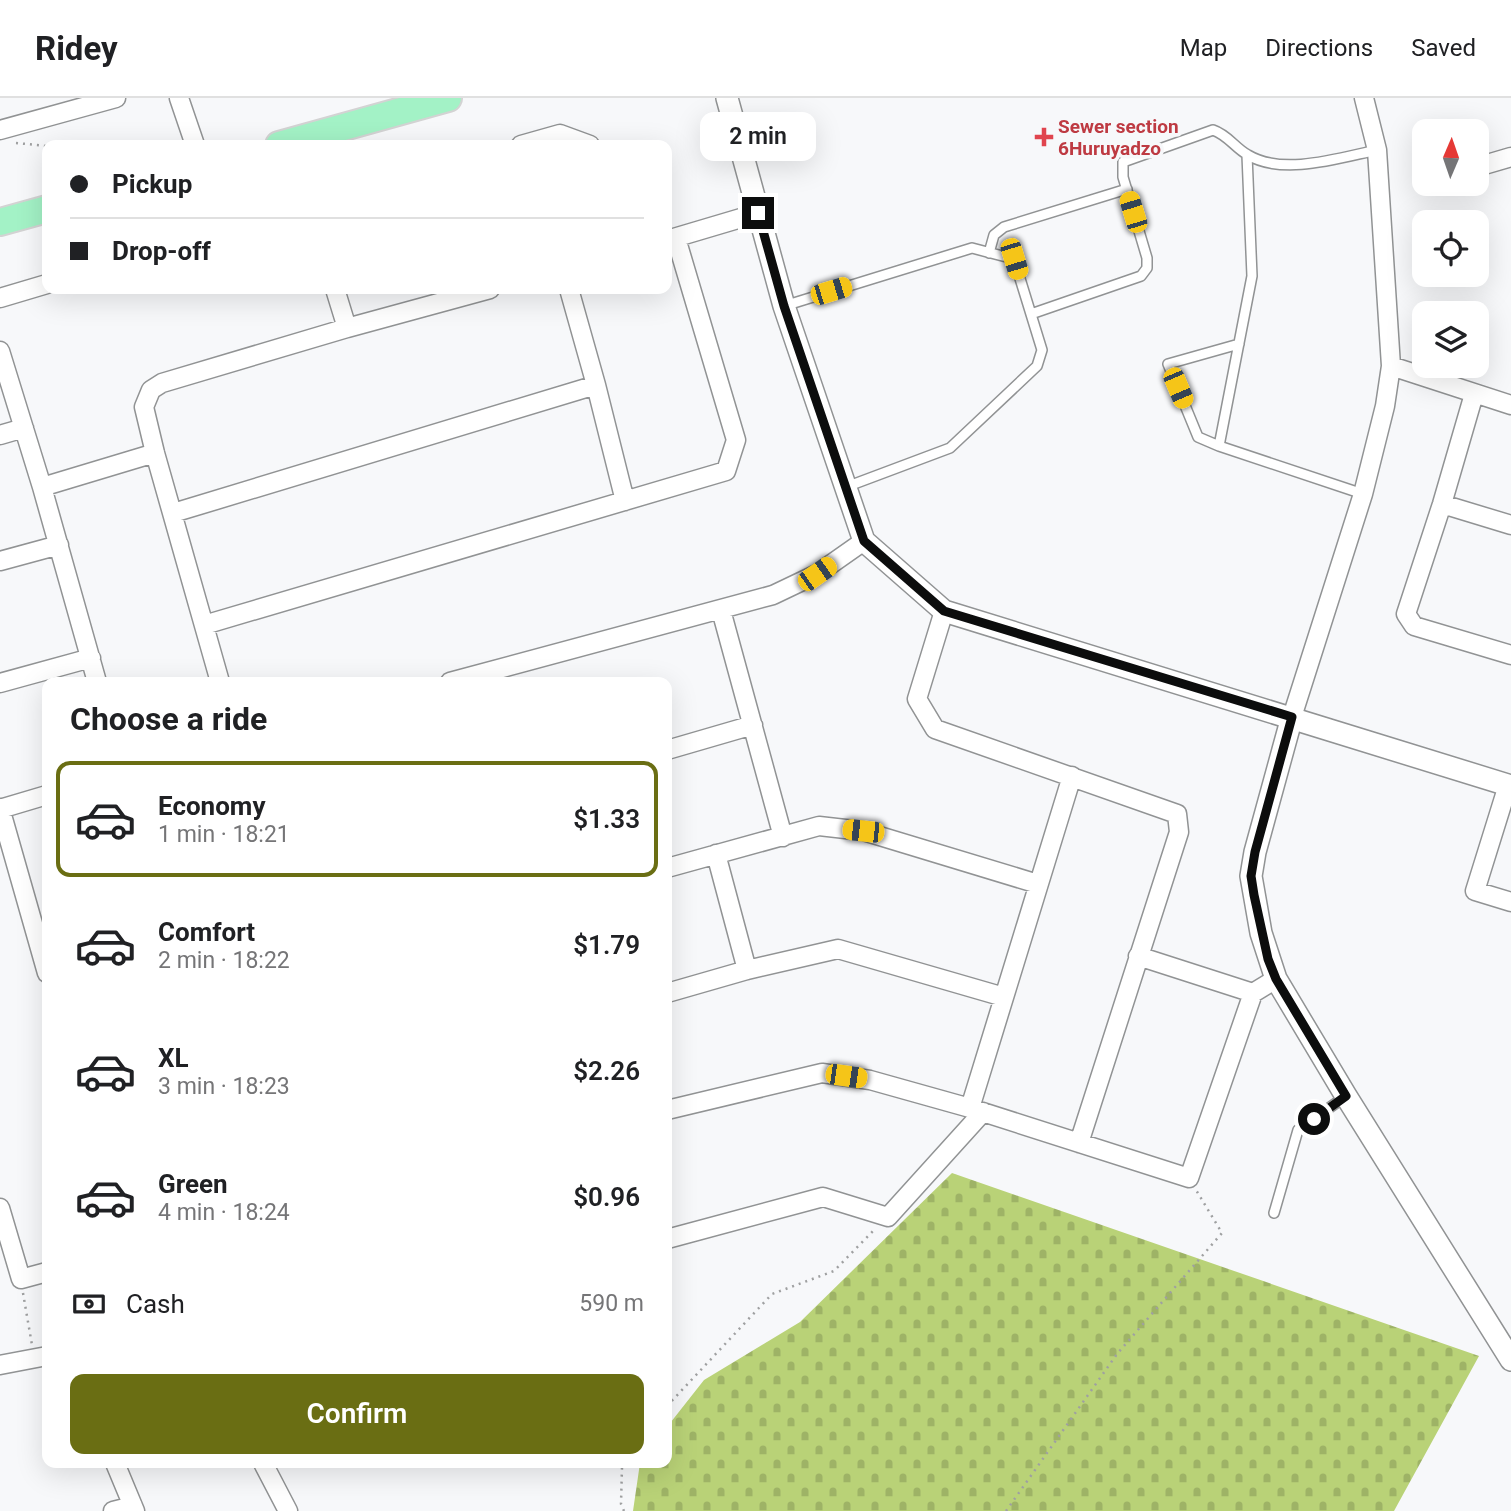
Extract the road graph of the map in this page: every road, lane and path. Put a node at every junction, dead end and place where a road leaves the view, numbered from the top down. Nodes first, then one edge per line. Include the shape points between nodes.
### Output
1 (116, 98) edge
2 (179, 98) edge
3 (448, 98) edge
4 (727, 98) edge
5 (1364, 98) edge
6 (4, 136) edge
7 (193, 140) edge
8 (297, 140) edge
9 (539, 140) edge
10 (576, 140) edge
11 (42, 145) edge
12 (1377, 150) junction
13 (1247, 155) junction
14 (1511, 157) edge
15 (1489, 163) edge
16 (1126, 190) junction
17 (42, 210) edge
18 (758, 213) junction
19 (0, 222) edge
20 (672, 239) edge
21 (672, 242) edge
22 (989, 253) junction
23 (42, 285) edge
24 (337, 294) edge
25 (472, 294) edge
26 (570, 294) edge
27 (0, 298) edge
28 (784, 306) junction
29 (1031, 314) junction
30 (347, 328) junction
31 (1239, 344) junction
32 (0, 351) edge
33 (1391, 366) junction
34 (596, 385) junction
35 (1474, 394) junction
36 (1511, 405) edge
37 (24, 428) junction
38 (0, 435) edge
39 (1219, 446) junction
40 (155, 453) junction
41 (42, 486) junction
42 (846, 487) junction
43 (1363, 494) junction
44 (625, 500) junction
45 (1442, 503) junction
46 (173, 513) junction
47 (1511, 525) edge
48 (864, 541) junction
49 (59, 545) junction
50 (0, 561) edge
51 (721, 610) junction
52 (944, 611) junction
53 (204, 625) junction
54 (1511, 655) edge
55 (90, 659) junction
56 (95, 677) edge
57 (219, 677) edge
58 (469, 677) edge
59 (0, 683) edge
60 (1292, 717) junction
61 (752, 725) junction
62 (672, 749) edge
63 (1072, 776) junction
64 (1510, 785) edge
65 (42, 796) edge
66 (0, 808) edge
67 (783, 837) junction
68 (716, 854) junction
69 (672, 867) edge
70 (1038, 884) junction
71 (1511, 902) edge
72 (42, 955) edge
73 (1138, 956) junction
74 (747, 970) junction
75 (1276, 979) junction
76 (672, 992) edge
77 (1253, 993) junction
78 (1003, 997) junction
79 (1346, 1096) junction
80 (672, 1109) edge
81 (977, 1110) junction
82 (1079, 1143) junction
83 (1189, 1178) junction
84 (0, 1208) edge
85 (1275, 1213) dead end
86 (888, 1216) junction
87 (672, 1238) edge
88 (42, 1273) edge
89 (21, 1279) junction
90 (41, 1357) edge
91 (1511, 1360) edge
92 (0, 1365) edge
93 (672, 1401) edge
94 (117, 1468) edge
95 (266, 1468) edge
96 (622, 1468) edge
97 (134, 1509) edge
98 (113, 1511) edge
99 (288, 1511) edge
100 (624, 1511) edge
101 (1006, 1511) edge

1 - 6 street
2 - 7 street
3 - 8 main road
4 - 18 street
5 - 12 street
6 - 11 path
9 - 10 street via 560,134
12 - 13 lane via 1310,165 1264,162
12 - 33 street
13 - 16 lane via 1213,130 1123,162
13 - 31 lane via 1252,276
14 - 15 street
16 - 22 lane via 1004,227 994,235
16 - 29 lane via 1147,258 1141,276
17 - 19 main road
18 - 20 street
18 - 28 street
21 - 44 street via 736,439 726,471
22 - 28 lane via 972,248
22 - 29 lane via 1014,259
23 - 27 street
24 - 30 street
25 - 30 street
26 - 34 street
28 - 42 street
29 - 42 lane via 1042,351 1037,366 960,439 950,448
30 - 40 street via 151,390 144,407
31 - 39 lane
31 - 39 lane via 1168,364 1198,437
32 - 37 street
33 - 35 street
33 - 43 street
34 - 44 street
34 - 46 street
35 - 36 street
35 - 45 street
37 - 38 street
37 - 41 street
39 - 43 lane
40 - 41 street
40 - 46 street
41 - 49 street
42 - 48 street
43 - 60 street
44 - 53 street
45 - 47 street
45 - 54 street via 1406,614 1414,626
46 - 53 street
48 - 51 street via 817,574 773,595
48 - 52 street
49 - 50 street
49 - 55 street
51 - 58 street
51 - 61 street
52 - 60 street
52 - 63 street via 917,699 935,730
53 - 57 street
55 - 56 street
55 - 59 street
60 - 64 street
60 - 75 street via 1251,876 1261,933
61 - 62 street
61 - 67 street
63 - 70 street
63 - 73 street via 1177,814 1179,832
64 - 71 street via 1475,891
65 - 66 street
66 - 72 street
67 - 68 street
67 - 70 street via 820,826 863,831
68 - 69 street
68 - 74 street
70 - 78 street
73 - 77 street
73 - 82 street
74 - 76 street
74 - 78 street via 838,948
75 - 77 street
75 - 79 street
77 - 83 street
78 - 81 street
79 - 85 lane via 1298,1130
79 - 91 street
80 - 81 street via 822,1073 870,1080
81 - 82 street
81 - 86 street
82 - 83 street
83 - 101 path via 1222,1233 1116,1354
84 - 89 street
86 - 87 street via 823,1197
86 - 93 path via 834,1270 772,1294
88 - 89 street
89 - 90 path
90 - 92 street
94 - 97 street
95 - 99 street
96 - 100 path
97 - 98 street

